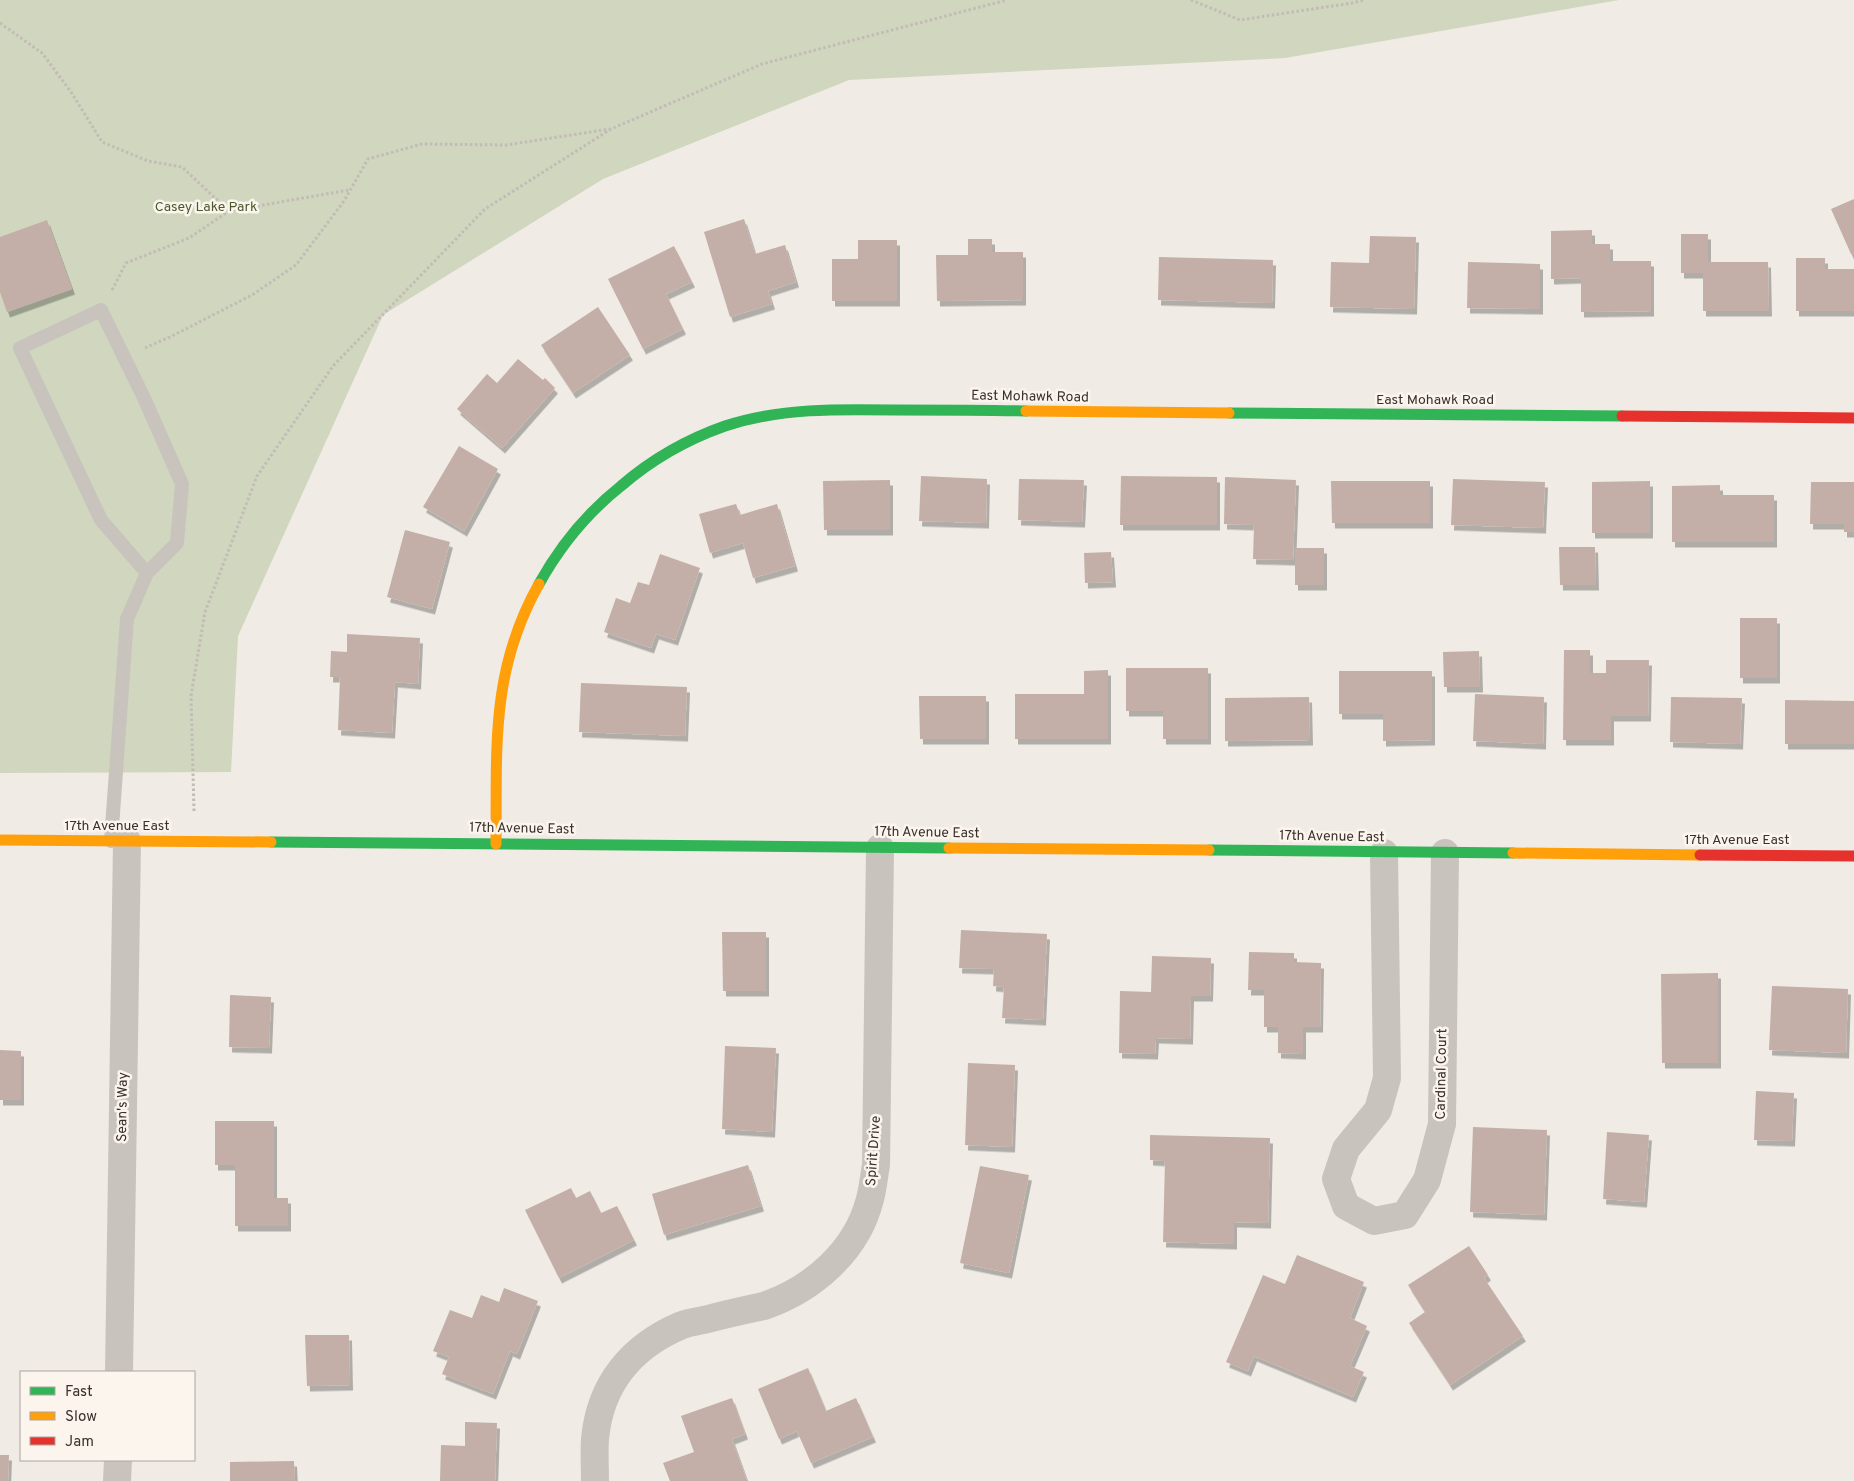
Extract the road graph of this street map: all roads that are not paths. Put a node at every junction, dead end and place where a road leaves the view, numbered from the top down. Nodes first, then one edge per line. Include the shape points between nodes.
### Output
1 (1854, 418) edge
2 (146, 573) junction
3 (0, 840) edge
4 (119, 841) junction
5 (496, 844) junction
6 (880, 848) junction
7 (1384, 852) junction
8 (1445, 853) junction
9 (1854, 856) edge
10 (119, 1371) edge
11 (118, 1461) edge
12 (117, 1481) edge
13 (595, 1481) edge

1 - 5 street, East Mohawk Road via 830,409 771,415 713,430 670,450 615,489 562,544 537,584 514,639 502,686
2 - 2 lane via 177,543 182,484 101,310 20,348 101,520
2 - 4 lane via 127,619
3 - 4 street, 17th Avenue East
4 - 5 street, 17th Avenue East
4 - 10 street, Sean's Way
5 - 6 street, 17th Avenue East
6 - 7 street, 17th Avenue East
6 - 13 street, Spirit Drive via 876,1165 870,1200 856,1233 835,1262 808,1285 764,1306 684,1324 652,1340 633,1355 606,1395 599,1417 595,1440
7 - 8 street, 17th Avenue East
7 - 8 street, Cardinal Court via 1387,1078 1378,1110 1346,1148 1336,1179 1346,1206 1374,1221 1405,1215 1427,1180 1442,1124
8 - 9 street, 17th Avenue East
11 - 12 street

